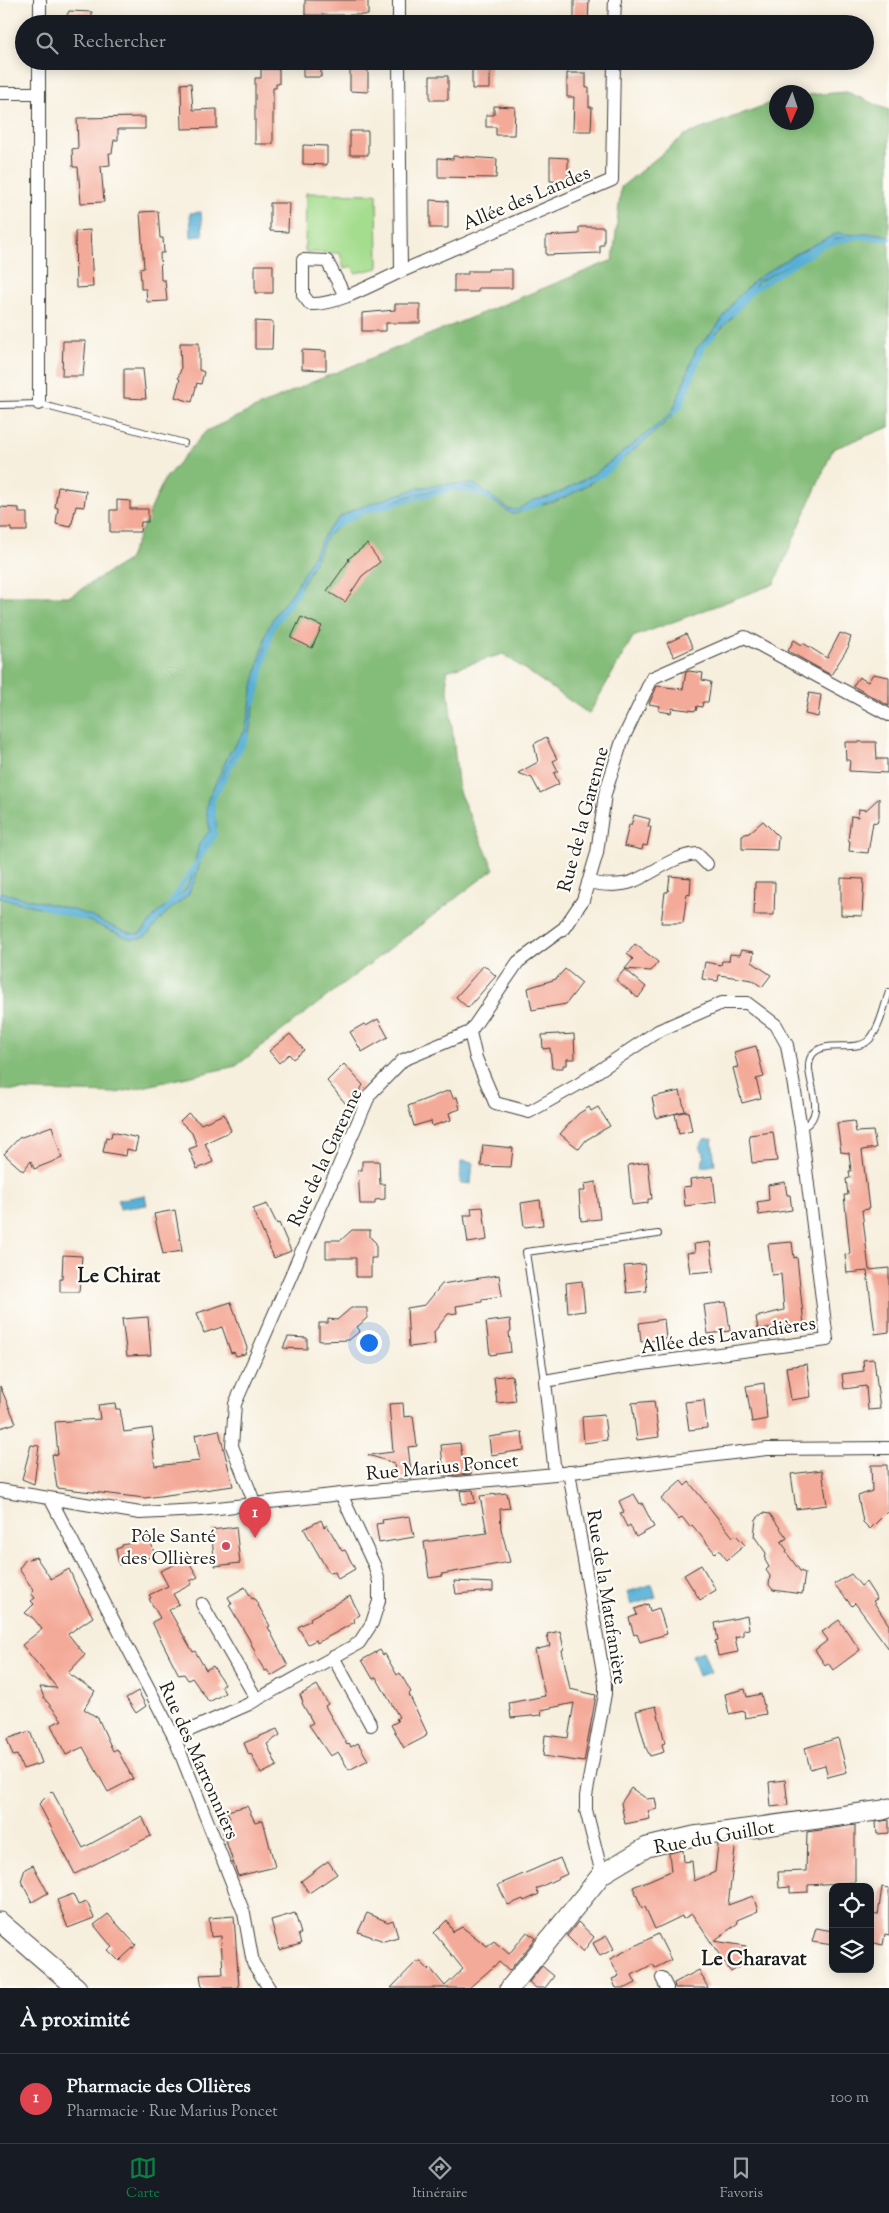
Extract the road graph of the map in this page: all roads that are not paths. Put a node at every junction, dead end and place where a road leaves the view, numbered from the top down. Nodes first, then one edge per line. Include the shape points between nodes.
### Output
1 (40, 0) edge
2 (399, 0) edge
3 (615, 0) edge
4 (40, 15) edge
5 (399, 15) edge
6 (614, 15) edge
7 (39, 70) edge
8 (399, 70) edge
9 (614, 70) edge
10 (0, 93) edge
11 (39, 93) junction
12 (401, 271) junction
13 (345, 296) dead end
14 (39, 404) junction
15 (0, 405) edge
16 (184, 443) dead end
17 (889, 715) edge
18 (707, 864) dead end
19 (588, 882) junction
20 (889, 992) edge
21 (470, 1032) junction
22 (801, 1128) junction
23 (658, 1234) dead end
24 (545, 1381) junction
25 (889, 1448) edge
26 (569, 1472) junction
27 (555, 1474) junction
28 (0, 1490) edge
29 (341, 1494) junction
30 (51, 1500) junction
31 (255, 1504) junction
32 (202, 1604) dead end
33 (333, 1657) junction
34 (257, 1700) junction
35 (371, 1725) dead end
36 (174, 1737) junction
37 (889, 1808) edge
38 (602, 1874) junction
39 (0, 1922) edge
40 (77, 1988) edge
41 (269, 1988) edge
42 (510, 1988) edge

1 - 4 street
2 - 5 street
3 - 6 street
7 - 11 street
8 - 12 street
9 - 12 street, Allée des Landes via 612,180
10 - 11 street
11 - 14 street
12 - 13 street, Allée des Landes
14 - 15 lane
14 - 16 lane
17 - 19 street, Rue de la Garenne via 744,637 652,678 622,741 605,794
18 - 19 street via 697,854 682,855 632,882 607,886
19 - 21 street, Rue de la Garenne via 583,900 564,928 518,962
20 - 22 lane via 868,1040 813,1052 808,1062 814,1117 810,1124
21 - 22 street via 476,1058 495,1103 529,1112 579,1084 658,1031 722,1003 746,1003 776,1026 787,1045
21 - 31 street, Rue de la Garenne via 403,1060 370,1094 235,1404 232,1446
22 - 24 street, Allée des Lavandières via 827,1340 635,1365
23 - 24 lane via 526,1252
24 - 27 street
25 - 26 street, Rue Marius Poncet via 768,1449
26 - 27 street, Rue Marius Poncet
26 - 38 street, Rue de la Matafanière via 605,1684 586,1796 586,1810
27 - 29 street, Rue Marius Poncet
28 - 30 street, Rue Marius Poncet
29 - 31 street, Rue Marius Poncet
29 - 33 street via 375,1567 379,1600 372,1623 359,1643
30 - 31 street, Rue Marius Poncet via 140,1514
30 - 36 street, Rue des Marronniers
32 - 34 street
33 - 34 street
33 - 35 street
34 - 36 street
36 - 41 street, Rue des Marronniers via 244,1913 252,1963
37 - 38 street, Rue du Guillot via 647,1847
38 - 42 street, Rue du Guillot
39 - 40 street

